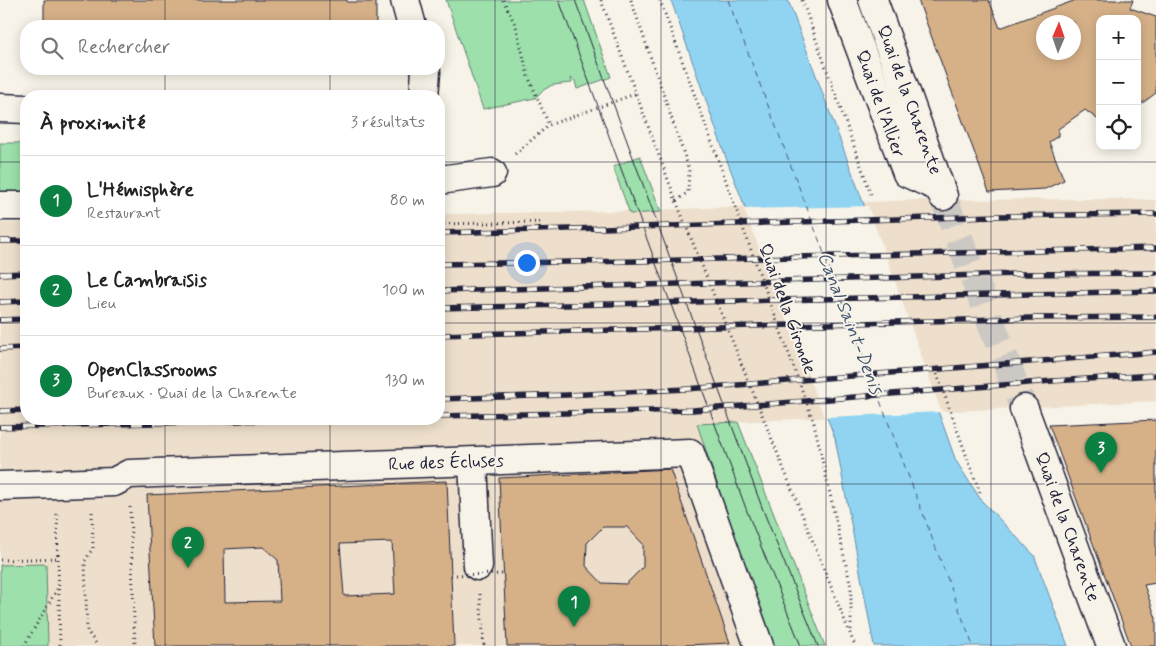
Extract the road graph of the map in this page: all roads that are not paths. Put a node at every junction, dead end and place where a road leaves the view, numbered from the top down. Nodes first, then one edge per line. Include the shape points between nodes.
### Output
1 (405, 0) edge
2 (842, 0) edge
3 (873, 0) edge
4 (410, 20) edge
5 (426, 75) edge
6 (424, 90) edge
7 (0, 108) edge
8 (20, 109) edge
9 (492, 173) road end
10 (445, 179) edge
11 (942, 194) joint
12 (0, 206) edge
13 (20, 206) edge
14 (1024, 408) tunnel mouth
15 (473, 462) junction
16 (0, 486) edge
17 (487, 575) road end
18 (759, 646) edge
19 (1111, 646) edge

1 - 4 street
2 - 11 street, Quai de l'Allier via 907,173
3 - 11 street, Quai de la Charente
5 - 6 street
7 - 8 street
9 - 10 street
12 - 13 street
14 - 19 street, Quai de la Charente
15 - 16 street, Rue des Écluses via 129,474 114,482
15 - 17 street
15 - 18 street, Rue des Écluses via 690,453

